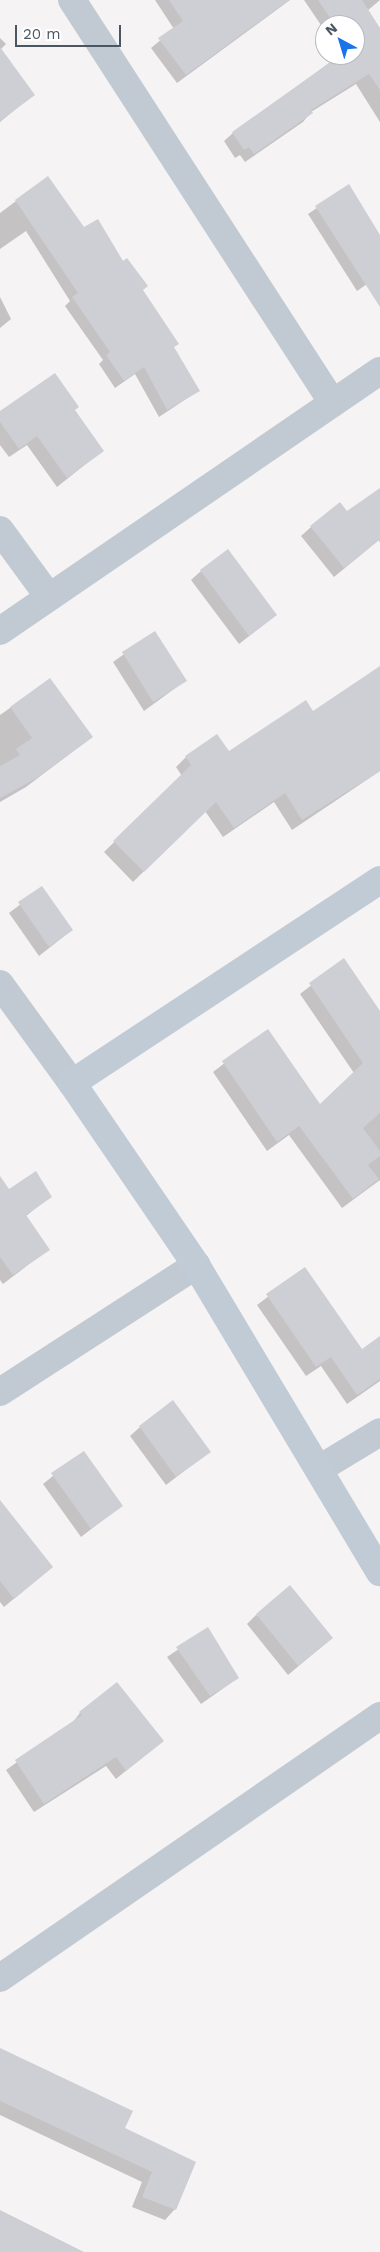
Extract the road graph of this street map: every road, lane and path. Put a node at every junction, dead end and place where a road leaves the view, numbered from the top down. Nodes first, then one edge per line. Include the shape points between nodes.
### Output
1 (72, 0) edge
2 (380, 371) edge
3 (333, 403) junction
4 (0, 530) edge
5 (49, 597) junction
6 (0, 632) edge
7 (380, 880) edge
8 (0, 984) edge
9 (72, 1083) junction
10 (196, 1265) junction
11 (0, 1392) edge
12 (380, 1432) edge
13 (319, 1469) junction
14 (380, 1572) edge
15 (380, 1716) edge
16 (0, 1978) edge

1 - 3 street
2 - 3 street
3 - 5 street
4 - 5 street
5 - 6 street
7 - 9 street
8 - 9 street
9 - 10 street
10 - 11 street
10 - 13 street
12 - 13 street
13 - 14 street
15 - 16 street

